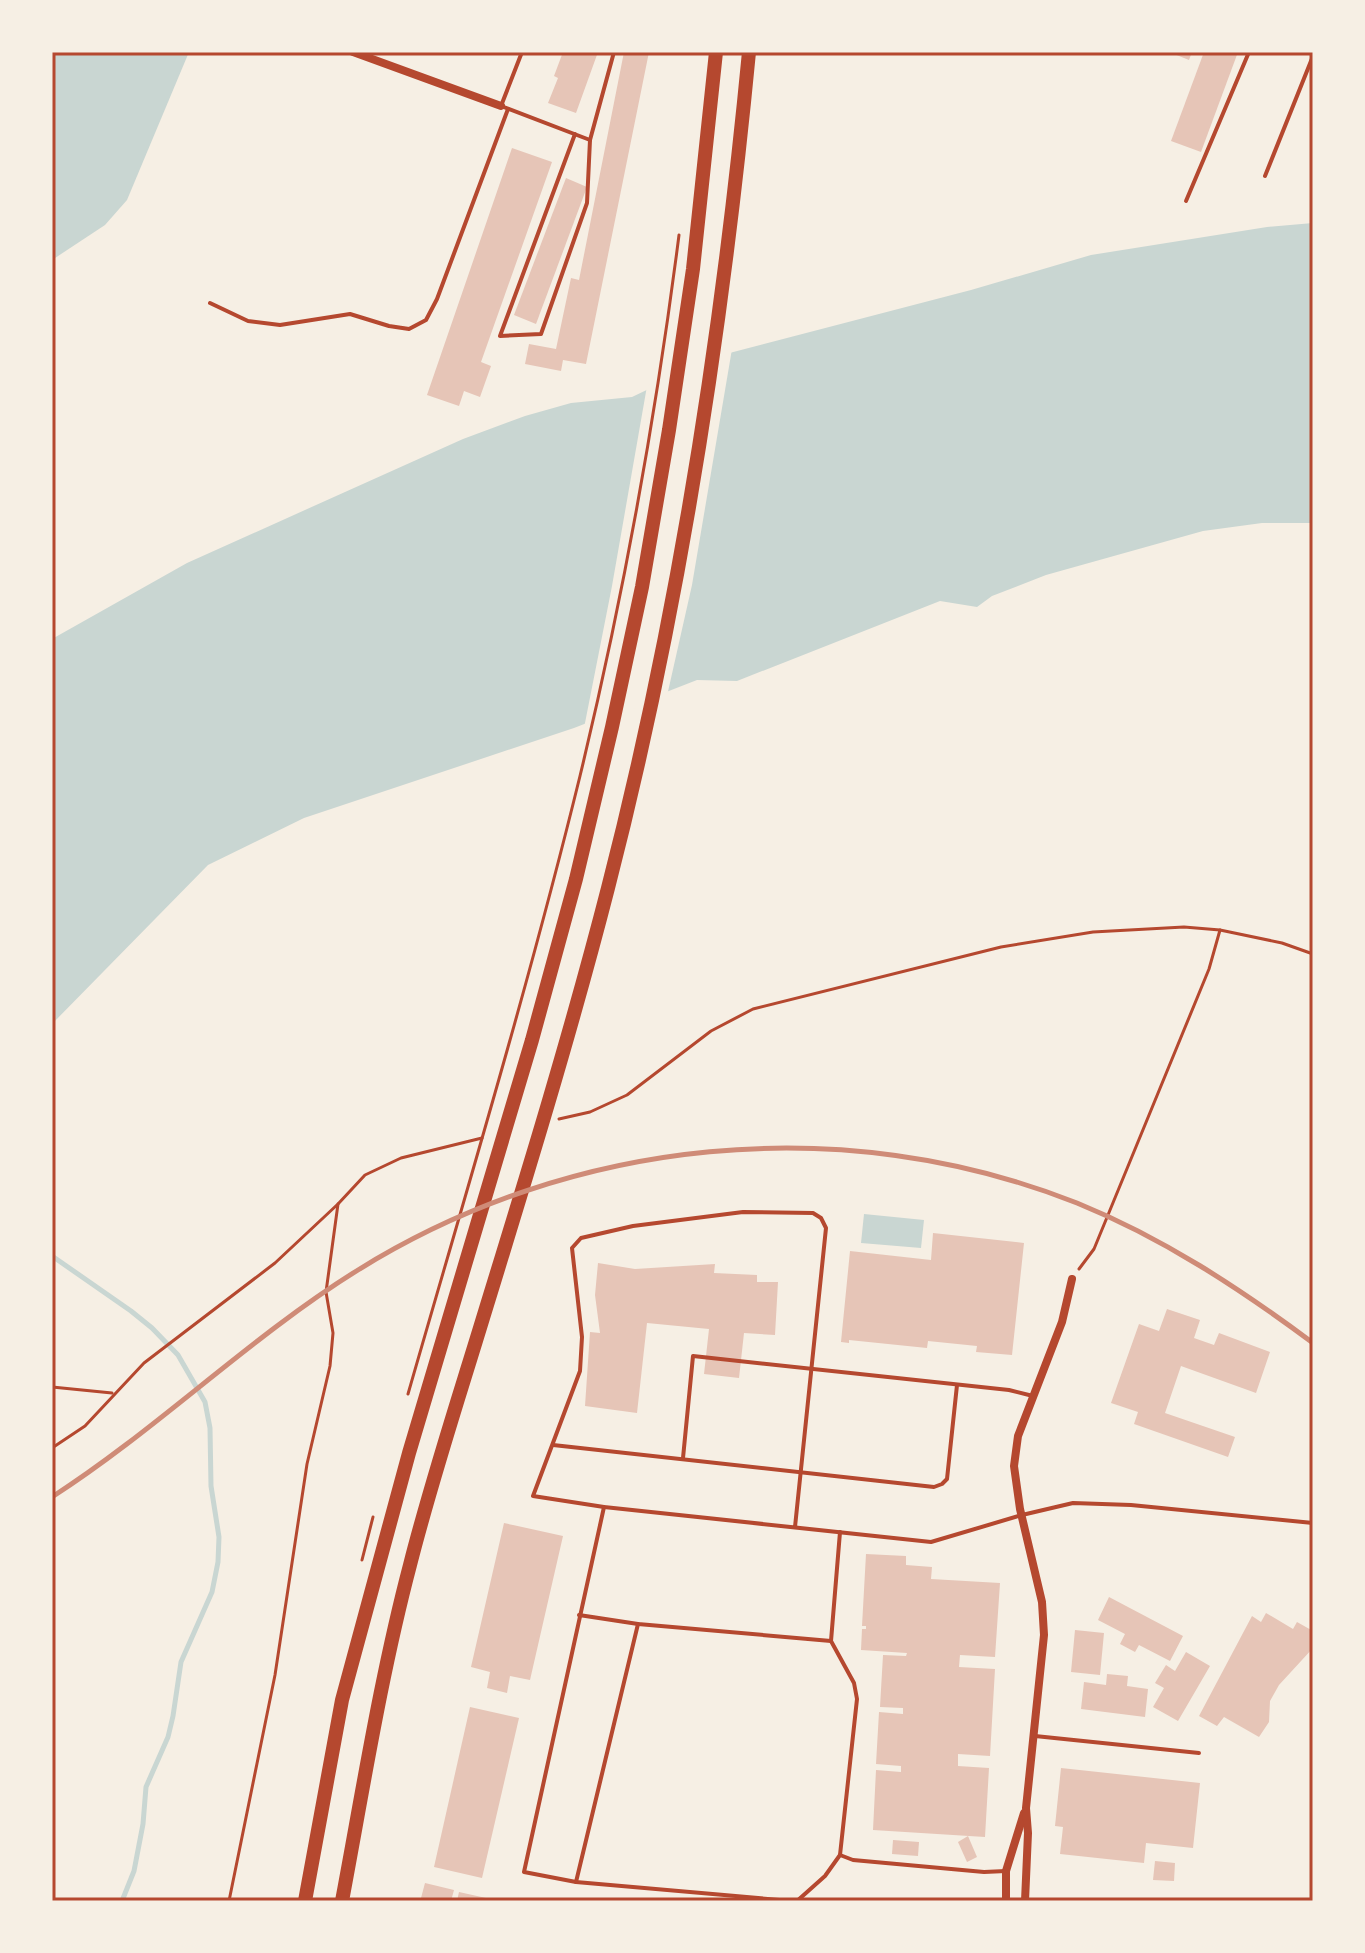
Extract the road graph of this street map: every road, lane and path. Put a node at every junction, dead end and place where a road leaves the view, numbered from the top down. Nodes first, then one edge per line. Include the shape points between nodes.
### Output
1 (353, 52) edge
2 (522, 52) edge
3 (614, 52) edge
4 (716, 52) edge
5 (749, 52) edge
6 (1249, 52) edge
7 (1313, 56) edge
8 (504, 107) junction
9 (575, 134) junction
10 (590, 140) junction
11 (1265, 176) dead end
12 (1186, 201) dead end
13 (680, 224) dead end
14 (210, 303) dead end
15 (1220, 930) junction
16 (1313, 954) edge
17 (570, 1116) dead end
18 (471, 1141) dead end
19 (338, 1204) junction
20 (1072, 1279) joint
21 (811, 1369) junction
22 (957, 1385) junction
23 (52, 1387) edge
24 (114, 1393) junction
25 (1033, 1396) junction
26 (406, 1401) dead end
27 (553, 1445) junction
28 (52, 1448) edge
29 (683, 1460) junction
30 (800, 1472) junction
31 (604, 1507) junction
32 (1022, 1515) junction
33 (373, 1517) dead end
34 (1313, 1523) edge
35 (795, 1527) junction
36 (840, 1532) junction
37 (365, 1547) dead end
38 (579, 1615) junction
39 (638, 1624) junction
40 (831, 1641) junction
41 (1033, 1736) junction
42 (1199, 1753) dead end
43 (1026, 1808) junction
44 (840, 1855) junction
45 (1006, 1871) junction
46 (576, 1882) junction
47 (229, 1901) edge
48 (305, 1901) edge
49 (342, 1901) edge
50 (791, 1901) edge
51 (797, 1901) edge
52 (1006, 1901) edge
53 (1025, 1901) edge

1 - 8 street
2 - 8 lane
3 - 10 lane
4 - 48 main road via 669,430 612,727 532,1040 342,1700
5 - 49 main road via 702,435 644,735 564,1049 409,1565
6 - 12 lane
7 - 11 lane
8 - 9 lane
8 - 14 lane via 426,320 409,329 350,314 280,325 248,321
9 - 10 lane
9 - 10 lane via 500,336 541,334 587,203
13 - 26 path via 638,497 584,759
15 - 16 path
15 - 17 path via 1093,932 1016,944 753,1009 711,1031 627,1095
15 - 20 path via 1209,969 1094,1249
18 - 19 path via 382,1165
19 - 24 path via 275,1263 144,1363
19 - 47 path via 326,1292 333,1333 330,1366 307,1464 275,1675
20 - 25 street via 1062,1322
21 - 22 lane
21 - 27 lane via 826,1228 813,1213 743,1212 581,1238 572,1248 582,1337 580,1371
21 - 29 lane via 693,1356
21 - 30 lane
22 - 25 lane
22 - 30 lane via 947,1479 942,1484
23 - 24 path
24 - 28 path via 85,1426
25 - 32 street via 1014,1466
27 - 29 lane
27 - 31 lane via 533,1496
29 - 30 lane
30 - 35 lane
31 - 35 lane
31 - 38 lane
32 - 34 lane via 1073,1503
32 - 36 lane via 931,1542
32 - 41 street via 1043,1613
33 - 37 path
35 - 36 lane
36 - 40 lane
38 - 39 lane
38 - 46 lane via 524,1872
39 - 40 lane
39 - 46 lane
40 - 44 lane via 857,1699
41 - 42 lane
41 - 43 street
43 - 45 street
43 - 53 street
44 - 45 lane
44 - 51 lane
45 - 52 street
46 - 50 lane

